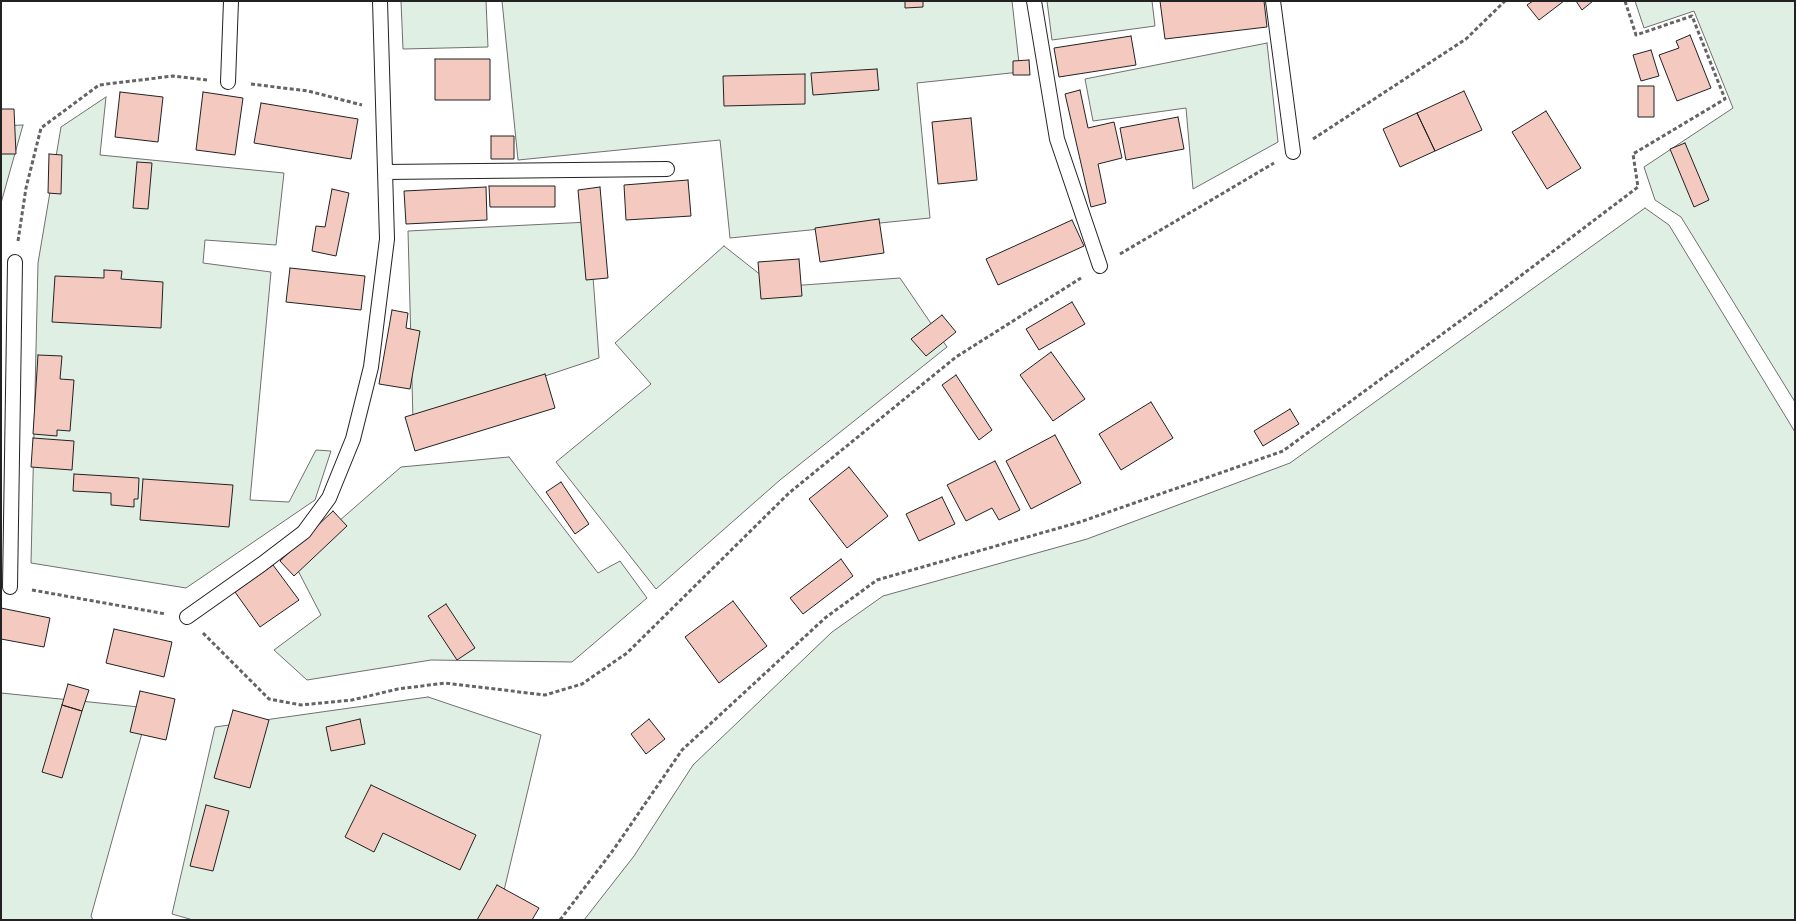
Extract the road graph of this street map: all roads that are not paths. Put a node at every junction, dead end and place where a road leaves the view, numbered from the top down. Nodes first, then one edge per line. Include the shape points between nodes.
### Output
1 (231, 1) edge
2 (380, 1) edge
3 (1034, 1) edge
4 (1272, 1) edge
5 (228, 82) road end
6 (1293, 152) road end
7 (667, 169) dead end
8 (385, 172) junction
9 (15, 262) road end
10 (1100, 266) road end
11 (10, 587) road end
12 (187, 617) road end

1 - 5 lane
2 - 8 lane
3 - 10 lane via 1058,139
4 - 6 lane
7 - 8 lane
8 - 12 lane via 387,239 371,368 353,439 329,498 304,532
9 - 11 lane

